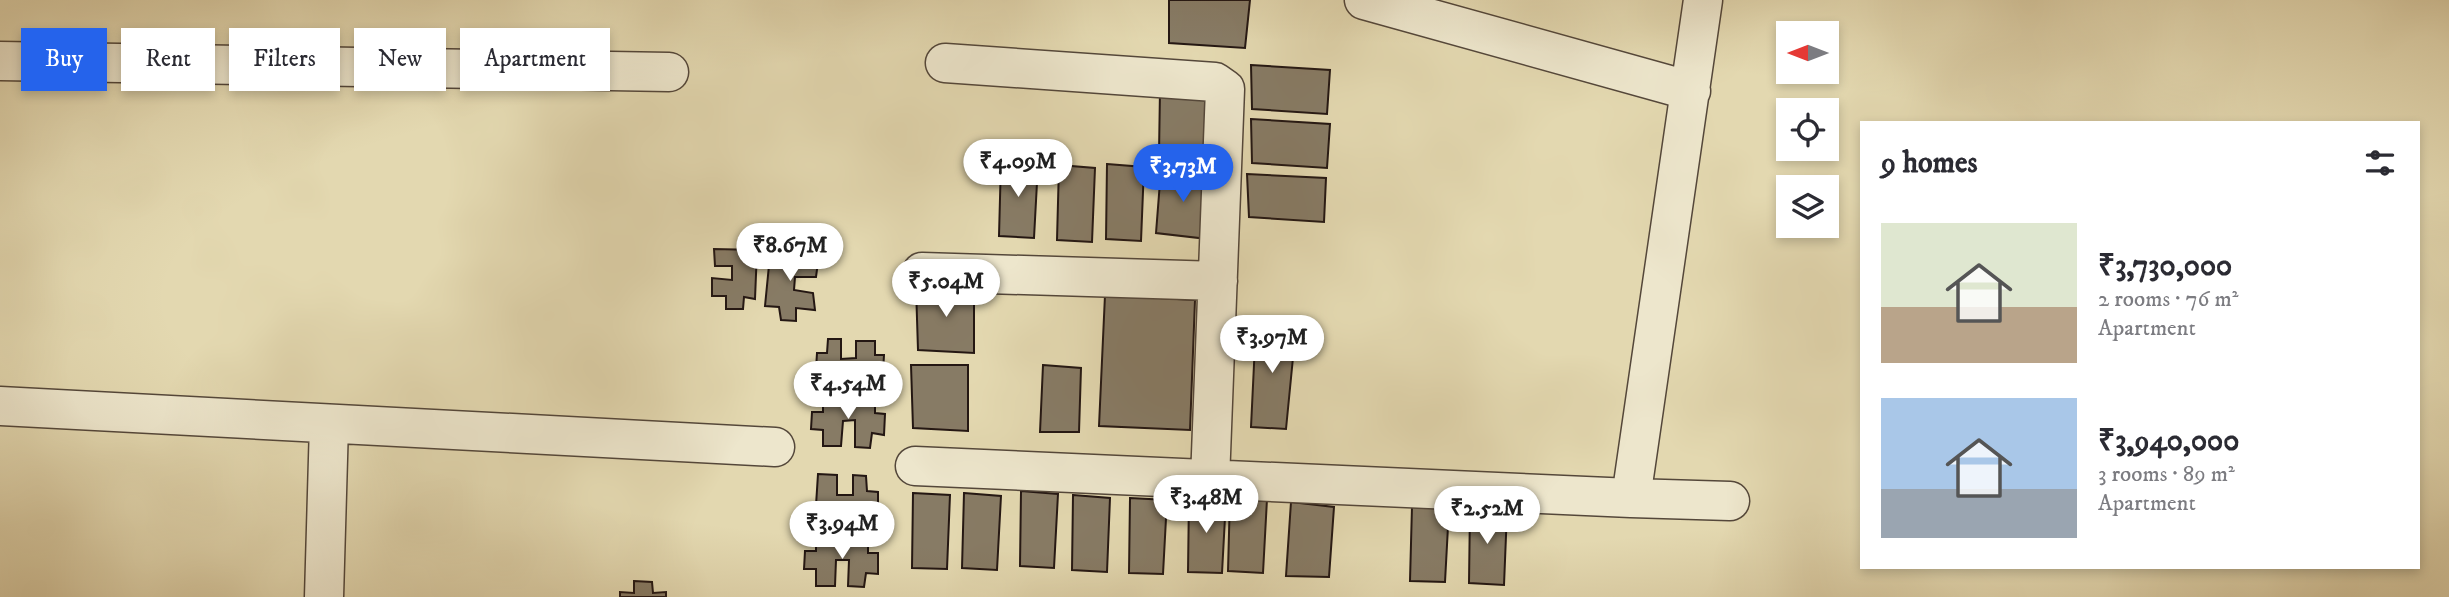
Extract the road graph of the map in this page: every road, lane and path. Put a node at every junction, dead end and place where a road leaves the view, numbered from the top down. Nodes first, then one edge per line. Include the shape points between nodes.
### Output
1 (1364, 0) edge
2 (1703, 0) edge
3 (0, 61) edge
4 (945, 63) dead end
5 (669, 72) dead end
6 (1691, 92) junction
7 (922, 272) dead end
8 (1219, 281) junction
9 (0, 406) edge
10 (329, 424) junction
11 (775, 447) dead end
12 (915, 466) dead end
13 (1210, 480) junction
14 (1631, 498) junction
15 (1730, 501) dead end
16 (324, 597) edge

1 - 6 street
2 - 6 street
3 - 5 street
4 - 8 street via 1221,85 1226,96
6 - 14 street
7 - 8 street
8 - 13 street
9 - 10 street
10 - 11 street
10 - 16 street
12 - 13 street
13 - 14 street
14 - 15 street

